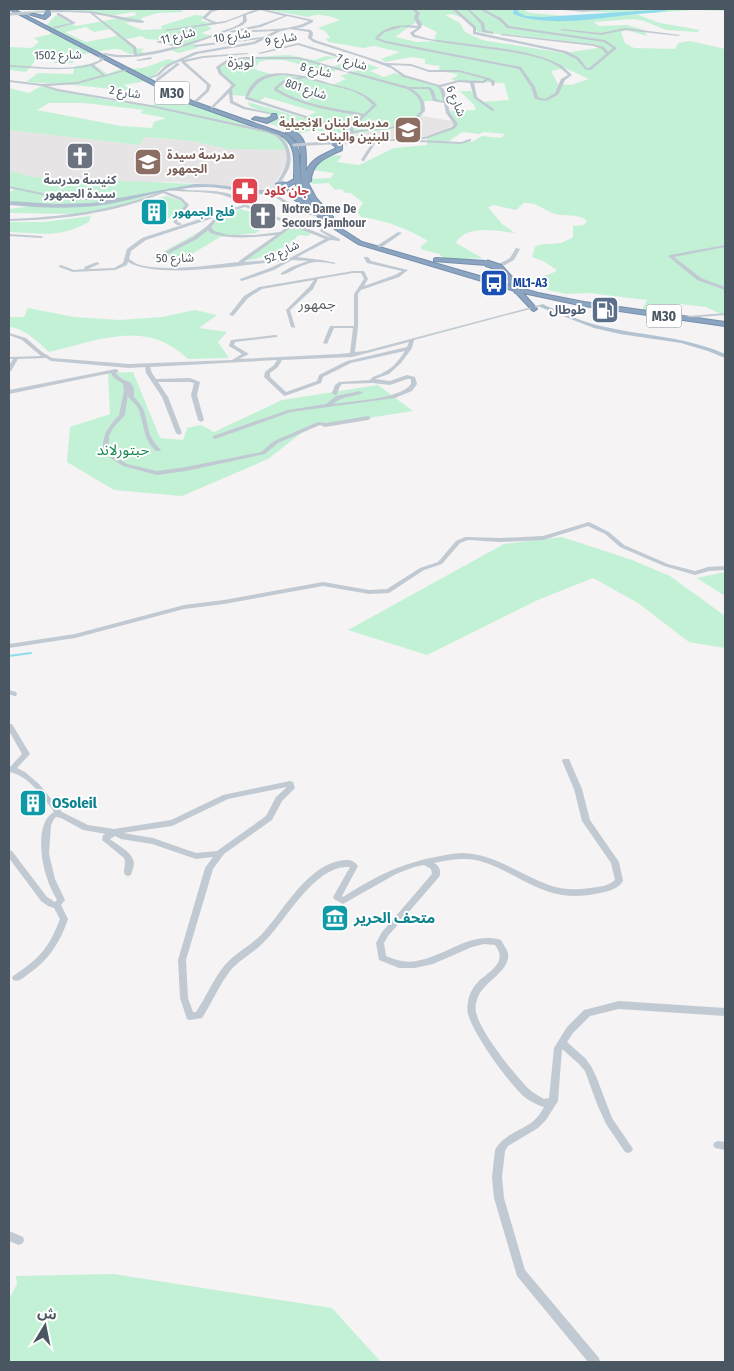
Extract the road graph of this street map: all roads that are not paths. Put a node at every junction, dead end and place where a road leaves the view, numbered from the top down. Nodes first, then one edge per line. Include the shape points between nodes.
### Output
1 (10, 9) edge
2 (220, 9) edge
3 (260, 9) edge
4 (413, 9) edge
5 (454, 9) edge
6 (468, 9) edge
7 (482, 9) edge
8 (555, 9) edge
9 (618, 9) edge
10 (18, 11) edge
11 (52, 12) junction
12 (90, 12) junction
13 (9, 15) edge
14 (29, 15) junction
15 (245, 16) junction
16 (286, 16) junction
17 (501, 20) junction
18 (143, 22) dead end
19 (219, 23) junction
20 (190, 27) junction
21 (53, 28) junction
22 (289, 28) junction
23 (420, 28) junction
24 (166, 30) dead end
25 (243, 30) junction
26 (280, 30) junction
27 (218, 34) junction
28 (678, 35) dead end
29 (267, 37) junction
30 (311, 39) junction
31 (177, 46) junction
32 (256, 46) dead end
33 (227, 47) junction
34 (165, 49) junction
35 (357, 52) dead end
36 (250, 54) junction
37 (607, 54) junction
38 (103, 55) junction
39 (136, 56) junction
40 (572, 56) junction
41 (121, 57) junction
42 (341, 57) dead end
43 (151, 58) dead end
44 (243, 58) junction
45 (185, 61) junction
46 (175, 63) junction
47 (91, 64) junction
48 (384, 64) junction
49 (9, 66) edge
50 (560, 66) junction
51 (119, 69) junction
52 (105, 76) junction
53 (307, 77) junction
54 (156, 78) junction
55 (488, 80) junction
56 (9, 81) edge
57 (472, 82) junction
58 (42, 85) junction
59 (493, 85) dead end
60 (439, 86) junction
61 (408, 88) junction
62 (230, 89) junction
63 (246, 98) junction
64 (196, 101) junction
65 (445, 102) junction
66 (212, 108) junction
67 (493, 110) dead end
68 (271, 114) junction
69 (365, 115) junction
70 (234, 116) junction
71 (353, 126) junction
72 (280, 129) junction
73 (352, 132) junction
74 (418, 138) junction
75 (470, 140) dead end
76 (331, 144) junction
77 (286, 146) junction
78 (306, 155) junction
79 (363, 160) dead end
80 (314, 162) junction
81 (296, 171) junction
82 (294, 181) junction
83 (279, 184) junction
84 (9, 187) edge
85 (170, 189) junction
86 (286, 190) junction
87 (309, 191) junction
88 (162, 192) junction
89 (270, 192) junction
90 (126, 199) junction
91 (9, 203) edge
92 (246, 206) junction
93 (220, 214) junction
94 (317, 214) junction
95 (9, 220) edge
96 (179, 224) dead end
97 (294, 224) junction
98 (326, 225) junction
99 (209, 227) junction
100 (281, 233) junction
101 (400, 233) dead end
102 (9, 235) edge
103 (41, 237) dead end
104 (329, 239) junction
105 (380, 246) junction
106 (725, 246) edge
107 (518, 249) dead end
108 (156, 258) dead end
109 (366, 258) dead end
110 (289, 259) junction
111 (428, 259) junction
112 (127, 260) junction
113 (314, 260) junction
114 (477, 262) junction
115 (97, 263) dead end
116 (238, 263) junction
117 (334, 263) dead end
118 (61, 266) dead end
119 (84, 270) junction
120 (472, 271) junction
121 (283, 274) dead end
122 (483, 275) junction
123 (242, 280) dead end
124 (316, 280) junction
125 (358, 289) junction
126 (725, 289) edge
127 (536, 295) junction
128 (567, 301) junction
129 (543, 306) junction
130 (534, 309) junction
131 (724, 314) edge
132 (232, 315) dead end
133 (688, 317) junction
134 (725, 322) edge
135 (293, 327) dead end
136 (356, 327) junction
137 (9, 334) edge
138 (275, 336) dead end
139 (412, 340) junction
140 (325, 343) dead end
141 (410, 348) junction
142 (352, 355) junction
143 (725, 356) edge
144 (17, 357) junction
145 (45, 357) junction
146 (9, 358) edge
147 (280, 360) junction
148 (229, 363) junction
149 (129, 366) junction
150 (147, 366) junction
151 (121, 369) junction
152 (9, 370) edge
153 (113, 372) junction
154 (156, 381) junction
155 (372, 381) junction
156 (9, 392) edge
157 (335, 393) dead end
158 (360, 393) dead end
159 (328, 406) junction
160 (368, 418) dead end
161 (200, 420) dead end
162 (179, 433) dead end
163 (215, 437) dead end
164 (158, 450) dead end
165 (725, 568) edge
166 (9, 646) edge
167 (9, 726) edge
168 (566, 761) dead end
169 (11, 769) edge
170 (59, 813) junction
171 (115, 833) junction
172 (221, 852) junction
173 (9, 853) edge
174 (425, 862) junction
175 (128, 873) dead end
176 (57, 905) junction
177 (16, 978) dead end
178 (725, 1012) edge
179 (562, 1043) junction
180 (553, 1101) junction
181 (628, 1149) dead end
182 (596, 1362) edge

1 - 10 highway, M30
2 - 19 street via 204,18
3 - 15 street
3 - 16 street
4 - 23 street via 418,13 416,18
5 - 40 street via 474,28 474,33 542,46
6 - 37 street via 483,24 485,31 594,45 603,48
7 - 17 street
8 - 9 street
10 - 11 highway via 42,18
10 - 13 highway
10 - 14 highway, M30
10 - 21 highway, M30
11 - 12 street
11 - 14 street
11 - 21 highway via 49,21
11 - 21 street via 74,24
12 - 18 street
12 - 39 street via 135,48
13 - 14 highway
14 - 38 highway, M30
15 - 19 street
15 - 27 street, شارع 11 via 244,23
16 - 22 street, شارع 10 via 312,21
16 - 25 street
17 - 28 street via 523,27 593,33 626,29
17 - 37 street via 511,28 605,41 615,47
19 - 20 street
20 - 24 street
20 - 31 street via 194,30 158,42
21 - 38 highway, M30
22 - 26 street, شارع 10
22 - 30 street, شارع 6 via 310,31
23 - 50 street via 411,34 537,56
23 - 50 street via 404,26 380,32 376,38 520,68 540,100 556,94 563,79 569,76 569,72
25 - 26 street
25 - 27 street
26 - 29 street, شارع 10
27 - 31 street, شارع 11
29 - 33 street, شارع 10 via 254,43
29 - 34 street
30 - 35 street, شارع 6
30 - 48 street, شارع 6
31 - 34 street, شارع 11
32 - 33 street
33 - 46 street, شارع 10 via 198,52
34 - 39 street, شارع 11
36 - 42 street, شارع 9 via 298,44
36 - 44 street
36 - 45 street, شارع 9
37 - 40 street via 588,69
38 - 41 street
38 - 47 street, شارع 1502 via 101,61
38 - 51 highway, M30
38 - 54 highway, M30
39 - 41 street, شارع 11
40 - 50 street
41 - 43 street
44 - 61 street, شارع 7 via 298,58
44 - 62 street, شارع 7 via 218,67 233,84
45 - 46 street, شارع 9
45 - 54 street
45 - 64 street via 209,85
46 - 54 street, شارع 10
47 - 49 street, شارع 1502
47 - 52 street
48 - 55 street via 411,65 429,71 459,71
48 - 60 street, شارع 6 via 402,75
51 - 52 street, شارع 2
51 - 81 highway, M30 via 195,104 286,136 296,150
52 - 58 street, شارع 2
53 - 63 street, شارع 8 via 287,74 267,77 260,80
53 - 69 street, شارع 8 via 362,95 374,104
53 - 69 street, شارع 801 via 283,82 275,88 306,101
54 - 64 highway, M30
55 - 57 street
55 - 59 street via 493,81
56 - 58 street
57 - 60 street via 459,81
57 - 67 street via 475,97
58 - 77 street, شارع 2 via 265,130 282,137
60 - 65 street, شارع 6
61 - 65 street, شارع 7 via 428,88 434,100
61 - 73 street via 418,94 423,104 423,111 413,121
62 - 66 street
62 - 68 street via 231,102
63 - 68 street via 248,104
63 - 71 street via 330,125
64 - 66 highway, M30
65 - 74 street, شارع 6 via 455,126 436,135
66 - 70 highway, M30
68 - 70 highway via 274,119 266,121
68 - 72 highway via 277,118 273,123
69 - 71 street
70 - 72 highway, M30
71 - 73 street
72 - 78 highway, M30 via 299,139
73 - 76 street
74 - 75 street via 422,142 436,143
74 - 79 street, شارع 6 via 375,141
76 - 77 street, bridge
76 - 78 highway via 338,147 336,150 318,156
76 - 80 highway via 340,146 340,149
77 - 83 street via 288,165
78 - 80 highway
78 - 87 highway, M30 via 303,176
80 - 87 highway via 308,175
81 - 82 highway
81 - 94 highway, M30 via 301,191
82 - 83 highway
82 - 86 highway via 292,188
83 - 86 street
84 - 90 street via 66,199
85 - 88 main road
85 - 89 main road via 205,186
85 - 92 street via 231,196
86 - 89 main road
86 - 94 highway
87 - 105 highway, M30 via 324,211 346,230
88 - 90 main road
88 - 95 street via 127,206
88 - 96 street via 180,198 187,205 174,222
89 - 94 street via 302,213
90 - 91 main road via 72,207
92 - 93 street, شارع 50
92 - 97 street
93 - 99 street
93 - 112 street, شارع 50 via 144,239 130,250
94 - 98 highway, M30
97 - 100 street
97 - 104 street
98 - 104 street via 323,232 338,239
98 - 127 highway, M30 via 374,248
99 - 100 street via 214,233 228,236
99 - 108 street
100 - 116 street
101 - 105 street
102 - 103 street
104 - 110 street, شارع 52
105 - 111 highway, M30
106 - 126 street via 670,256 699,279
107 - 122 street via 512,259
109 - 125 street via 369,262 406,270
110 - 113 street, شارع 50
110 - 116 street, شارع 50
110 - 123 street, شارع 52
111 - 114 highway
111 - 120 highway, M30
112 - 116 street, شارع 50 via 136,266 179,269
112 - 119 street via 119,269
113 - 117 street, شارع 50
113 - 121 street
114 - 120 highway via 470,265
114 - 130 highway, bridge via 500,268
115 - 119 street
118 - 119 street
120 - 122 highway, M30
122 - 133 highway, M30 via 564,298
124 - 125 street via 357,271 364,273 366,279
124 - 132 street via 256,290
124 - 135 street via 288,310
125 - 136 street
127 - 128 highway, M30
127 - 129 highway
128 - 129 highway via 554,301
128 - 134 highway, M30
129 - 130 street
129 - 143 main road via 602,328 668,338
130 - 139 street
131 - 133 street
131 - 134 street
133 - 134 highway, M30
136 - 140 street via 332,327
136 - 142 street
137 - 145 street via 29,340
138 - 148 street via 233,341 231,345 246,354
139 - 141 street
139 - 142 street
141 - 147 street via 349,362 321,376 318,382 285,394 267,377
141 - 155 street via 386,374 376,376
142 - 147 street
144 - 145 street
144 - 146 street
144 - 152 street
145 - 149 street
147 - 148 street
148 - 150 street
149 - 150 street
149 - 151 street
150 - 154 street
151 - 153 street
151 - 164 street via 118,375 132,388 131,397 141,405 151,443
153 - 156 street
153 - 160 street via 126,383 127,389 122,415 105,440 106,453 126,465 157,473 247,458 320,423 325,425
154 - 161 street via 197,382 194,395
154 - 162 street
155 - 157 street via 341,383
155 - 159 street via 390,383 407,377 413,378 414,384 410,390 393,397
158 - 159 street via 341,396
159 - 163 street via 290,410
165 - 166 street via 695,573 666,565 622,546 608,533 588,524 543,538 467,538 458,542 440,563 422,569 389,591 369,592 323,584 184,607 75,636
167 - 169 street via 26,754
168 - 174 street via 578,789 586,822 615,862 619,875 616,885 584,894 563,893 538,886 480,858 449,856
169 - 170 street via 43,792
170 - 171 street via 86,828
170 - 176 street via 49,820 45,847 51,879 60,894 61,900
171 - 172 street via 196,856 215,856
171 - 172 street via 172,823 226,797 291,785 269,818
171 - 175 street via 106,840 127,856 130,862
172 - 174 street via 209,868 184,948 182,976 185,1005 190,1016 198,1015 228,968 264,938 318,874 342,863 354,866 337,897 343,901 371,883
173 - 176 street via 44,899
174 - 180 street via 435,867 436,875 384,934 380,943 382,958 406,966 436,960 481,941 498,942 504,949 505,958 500,968 476,987 471,1007 473,1019 529,1095 543,1102
176 - 177 street via 64,919 56,943 32,969
178 - 179 street via 636,1005 600,1008 578,1020
179 - 180 street via 557,1056
179 - 181 street via 589,1068 607,1118
180 - 182 street via 535,1125 505,1143 500,1150 499,1198 525,1280

